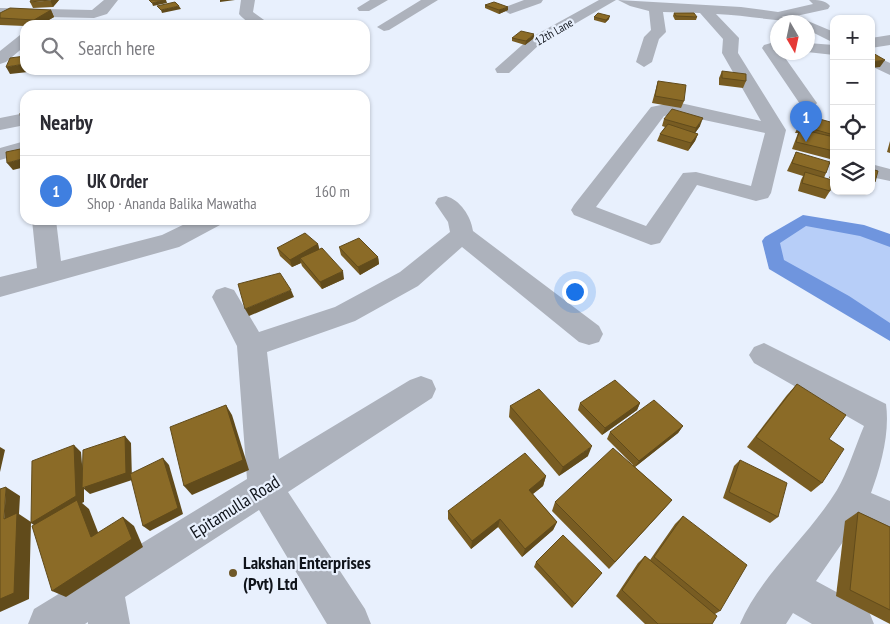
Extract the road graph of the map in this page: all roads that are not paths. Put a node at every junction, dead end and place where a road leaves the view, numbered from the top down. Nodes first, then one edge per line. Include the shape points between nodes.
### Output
1 (111, 0) edge
2 (248, 0) edge
3 (381, 0) edge
4 (431, 0) edge
5 (536, 0) edge
6 (608, 0) edge
7 (625, 0) edge
8 (741, 0) edge
9 (816, 0) edge
10 (364, 8) dead end
11 (656, 9) junction
12 (709, 9) junction
13 (510, 10) edge
14 (0, 12) edge
15 (770, 15) edge
16 (784, 15) edge
17 (256, 20) edge
18 (384, 27) dead end
19 (815, 28) edge
20 (830, 36) edge
21 (890, 40) edge
22 (20, 42) edge
23 (875, 42) edge
24 (815, 49) edge
25 (830, 50) edge
26 (0, 60) edge
27 (778, 60) edge
28 (873, 60) edge
29 (644, 62) dead end
30 (504, 69) dead end
31 (890, 70) edge
32 (808, 103) dead end
33 (20, 119) edge
34 (0, 124) edge
35 (779, 141) junction
36 (20, 148) edge
37 (0, 154) edge
38 (875, 171) edge
39 (890, 174) edge
40 (446, 202) dead end
41 (45, 225) edge
42 (202, 225) edge
43 (462, 234) junction
44 (50, 274) junction
45 (0, 287) edge
46 (225, 297) dead end
47 (589, 334) dead end
48 (252, 346) junction
49 (764, 355) dead end
50 (421, 389) dead end
51 (266, 488) junction
52 (850, 502) junction
53 (890, 520) edge
54 (786, 587) junction
55 (106, 606) edge
56 (48, 624) edge
57 (350, 624) edge
58 (761, 624) edge
59 (853, 624) edge

1 - 14 street via 102,11 94,14
2 - 17 street via 246,14
3 - 10 street
4 - 18 street
5 - 13 street
6 - 30 street, 12th Lane via 535,41
7 - 11 street
8 - 12 street
9 - 16 street via 823,6
11 - 12 street
11 - 29 street via 659,32 652,37
12 - 15 street
12 - 35 street via 731,38 730,52
19 - 20 street
21 - 23 street
22 - 26 street
24 - 25 street
27 - 32 street
28 - 31 street
33 - 34 street
35 - 35 street via 676,108 658,111 582,210 651,237 691,178 756,194 760,192
36 - 37 street
38 - 39 street
40 - 43 street via 460,221
41 - 44 street
42 - 44 street via 170,241
43 - 47 street
43 - 48 street via 410,279 346,314
44 - 45 street
46 - 48 street
48 - 51 street
49 - 52 street via 874,414 878,420 880,426
50 - 51 street, Epitamulla Road
51 - 55 street, Epitamulla Road
51 - 57 street
52 - 53 street
52 - 54 street
54 - 58 street
54 - 59 street
55 - 56 street, Epitamulla Road

